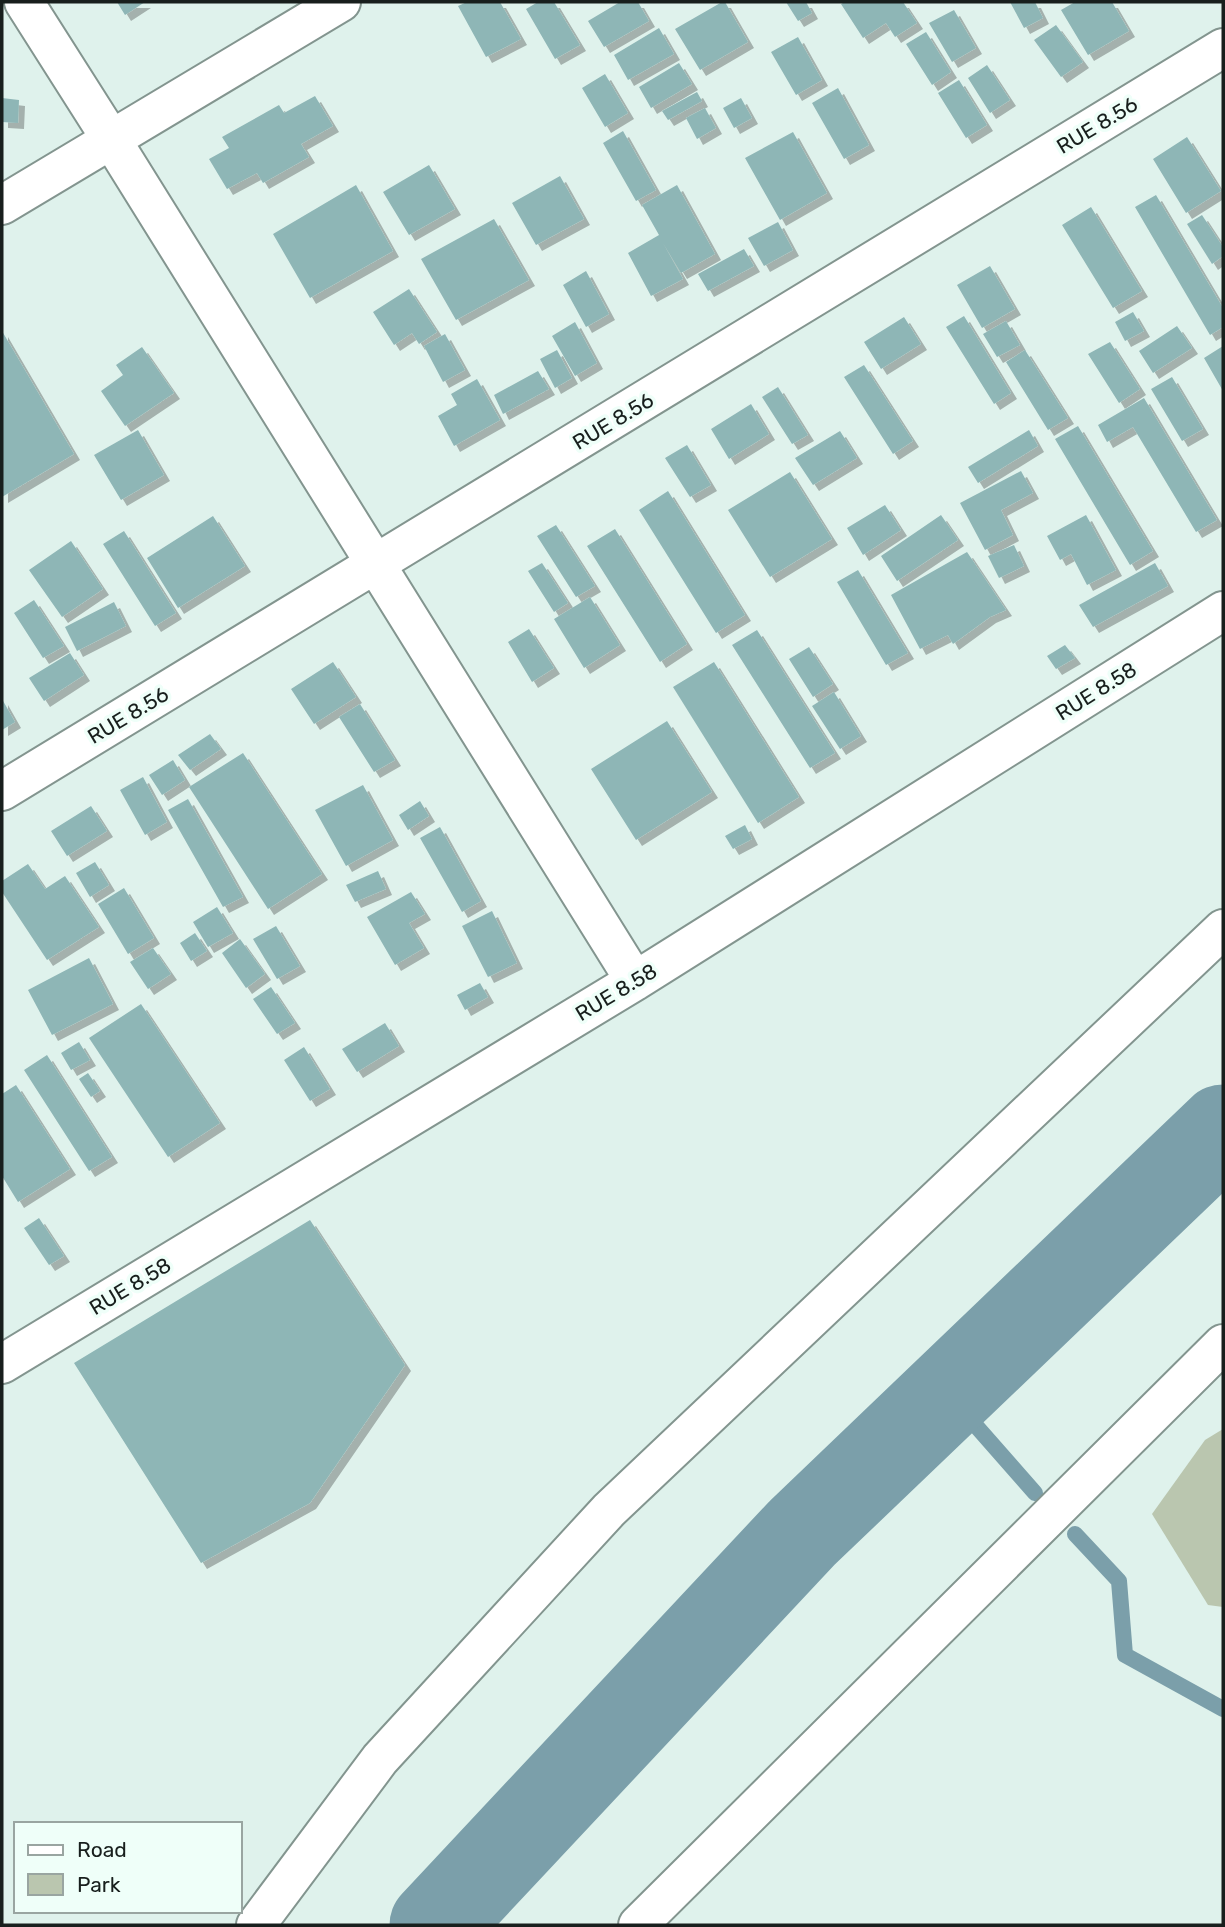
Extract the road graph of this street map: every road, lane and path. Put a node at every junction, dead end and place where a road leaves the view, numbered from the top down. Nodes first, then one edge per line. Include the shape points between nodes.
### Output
1 (24, 2) edge
2 (341, 2) edge
3 (1223, 48) edge
4 (111, 139) junction
5 (2, 205) edge
6 (375, 566) junction
7 (1223, 611) edge
8 (2, 791) edge
9 (1223, 929) edge
10 (635, 981) junction
11 (1223, 1344) edge
12 (2, 1364) edge
13 (256, 1925) edge
14 (638, 1925) edge

1 - 4 street
2 - 4 street
3 - 6 street, RUE 8.56
4 - 5 street
4 - 6 street
6 - 8 street, RUE 8.56
6 - 10 street
7 - 10 street, RUE 8.58
9 - 13 street via 609,1510 380,1759
10 - 12 street, RUE 8.58
11 - 14 street

